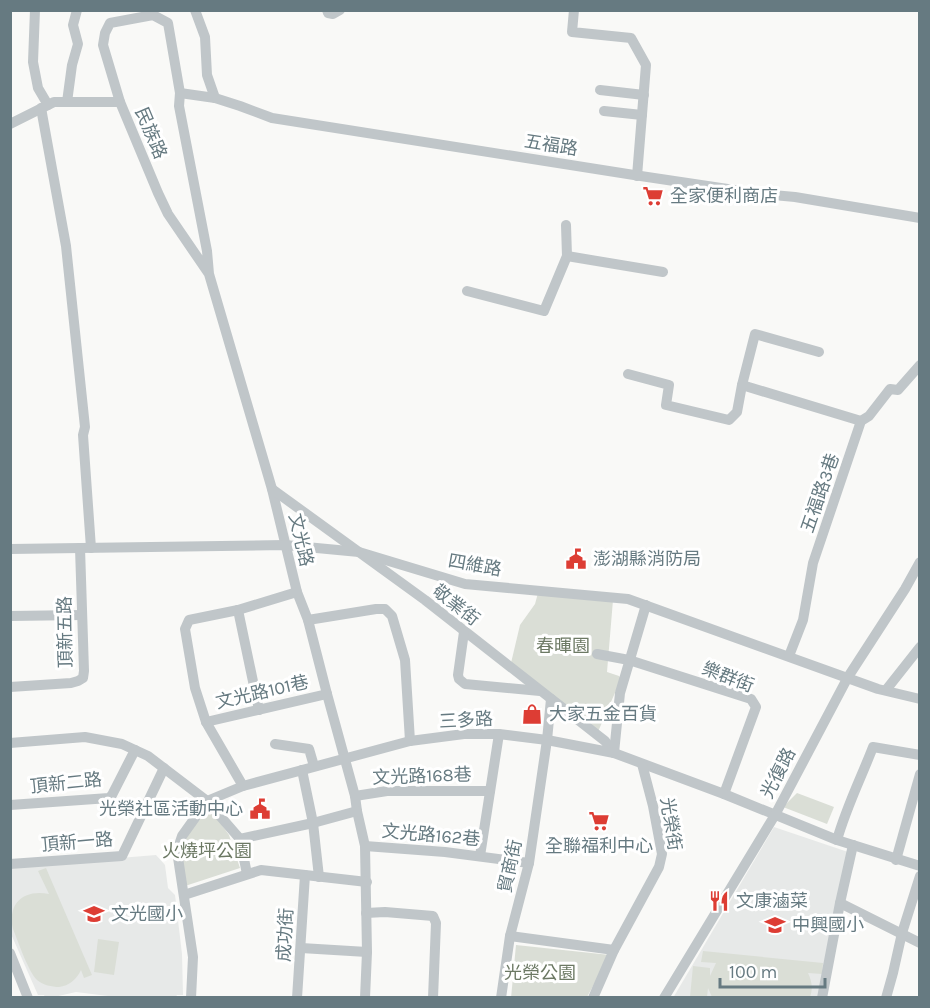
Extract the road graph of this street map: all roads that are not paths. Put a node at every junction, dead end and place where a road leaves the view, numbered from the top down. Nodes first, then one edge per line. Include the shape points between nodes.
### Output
1 (35, 10) edge
2 (77, 10) edge
3 (106, 10) edge
4 (195, 10) edge
5 (327, 10) edge
6 (340, 10) edge
7 (574, 10) edge
8 (153, 13) edge
9 (110, 22) junction
10 (600, 90) dead end
11 (180, 93) junction
12 (644, 95) junction
13 (215, 98) junction
14 (67, 102) junction
15 (120, 102) junction
16 (45, 107) junction
17 (604, 111) dead end
18 (642, 114) junction
19 (10, 124) edge
20 (636, 176) junction
21 (920, 218) edge
22 (566, 225) dead end
23 (567, 256) junction
24 (663, 272) dead end
25 (209, 274) junction
26 (467, 291) dead end
27 (819, 352) dead end
28 (920, 365) edge
29 (628, 374) dead end
30 (742, 385) junction
31 (861, 421) junction
32 (272, 489) junction
33 (285, 545) junction
34 (85, 548) junction
35 (10, 549) edge
36 (359, 552) junction
37 (920, 562) edge
38 (297, 592) junction
39 (646, 605) junction
40 (238, 610) junction
41 (82, 615) junction
42 (10, 616) edge
43 (308, 620) junction
44 (464, 632) junction
45 (920, 647) edge
46 (597, 654) dead end
47 (789, 656) junction
48 (629, 660) junction
49 (848, 678) junction
50 (10, 687) edge
51 (886, 690) junction
52 (540, 691) junction
53 (327, 694) junction
54 (551, 699) junction
55 (920, 699) edge
56 (259, 710) junction
57 (206, 722) junction
58 (498, 734) junction
59 (547, 740) junction
60 (410, 741) junction
61 (10, 743) edge
62 (275, 744) dead end
63 (135, 750) junction
64 (614, 753) junction
65 (920, 755) edge
66 (345, 757) junction
67 (642, 764) junction
68 (314, 766) junction
69 (164, 768) junction
70 (302, 770) junction
71 (920, 774) edge
72 (243, 786) junction
73 (490, 791) junction
74 (724, 794) junction
75 (355, 796) junction
76 (207, 801) junction
77 (916, 804) edge
78 (10, 805) edge
79 (357, 811) junction
80 (775, 815) junction
81 (313, 823) junction
82 (240, 839) junction
83 (837, 840) junction
84 (853, 845) junction
85 (365, 846) junction
86 (480, 856) junction
87 (896, 860) junction
88 (529, 863) junction
89 (10, 864) edge
90 (920, 866) edge
91 (247, 874) junction
92 (305, 875) junction
93 (920, 876) edge
94 (319, 877) junction
95 (367, 882) junction
96 (184, 895) junction
97 (840, 903) junction
98 (366, 913) junction
99 (902, 933) junction
100 (510, 936) junction
101 (920, 943) edge
102 (301, 948) junction
103 (614, 950) junction
104 (367, 952) junction
105 (10, 953) edge
106 (28, 998) edge
107 (191, 998) edge
108 (297, 998) edge
109 (365, 998) edge
110 (433, 998) edge
111 (501, 998) edge
112 (593, 998) edge
113 (664, 998) edge
114 (822, 998) edge
115 (886, 998) edge

1 - 16 street, 頂新五路 via 33,62
2 - 14 street via 73,25 78,45
3 - 9 street
4 - 13 street via 205,37 207,75
5 - 6 street via 333,14
7 - 12 street via 572,32 631,38 646,65
8 - 9 street
8 - 11 street, 文光路 via 168,22
9 - 15 street via 103,45
10 - 12 street
11 - 13 street, 五福路
11 - 25 street, 文光路 via 179,106
12 - 18 street
13 - 20 street, 五福路 via 272,118
14 - 15 street, 民族路
14 - 16 street, 民族路
15 - 25 street, 民族路 via 168,214
16 - 19 street, 民族路
16 - 34 street, 頂新五路 via 66,246 85,427
17 - 18 street
18 - 20 street
20 - 21 street, 五福路
22 - 23 street
23 - 24 street
23 - 26 street via 544,311
25 - 32 street, 文光路
27 - 30 street via 755,334
28 - 31 street, 五福路3巷 via 898,390 890,389
29 - 30 street via 669,385 666,405 729,420 737,412
30 - 31 street
31 - 47 street, 五福路3巷 via 813,563 803,620
32 - 33 street, 文光路
32 - 36 street, 敬業街
33 - 34 street, 四維路
33 - 36 street, 四維路
33 - 38 street, 文光路
34 - 35 street, 四維路
34 - 41 street, 頂新五路
36 - 39 street, 四維路 via 465,584 628,599
36 - 44 street, 敬業街
37 - 49 street, 光復路
38 - 40 street
38 - 43 street, 文光路
39 - 47 street, 四維路
39 - 48 street
40 - 56 street
40 - 57 street via 189,620 185,629 195,688
41 - 42 street
41 - 50 street, 頂新五路 via 82,678 71,683
43 - 53 street, 文光路
43 - 60 street via 376,609 385,609 392,616 405,660
44 - 52 street, 敬業街
44 - 52 street via 458,675 462,682
45 - 51 street
46 - 48 street, 樂群街
47 - 49 street, 四維路
48 - 64 street via 620,693
48 - 74 street, 樂群街 via 751,699 756,707
49 - 51 street, 四維路
49 - 80 street, 光復路
51 - 55 street, 四維路
52 - 54 street, 敬業街
53 - 56 street, 文光路101巷
53 - 66 street, 文光路
54 - 59 street, 貿商街
54 - 64 street, 敬業街 via 605,741
56 - 57 street, 文光路101巷
57 - 72 street
58 - 59 street, 三多路
58 - 60 street, 三多路
58 - 73 street
59 - 64 street, 三多路
59 - 88 street, 貿商街
60 - 66 street, 三多路
61 - 63 street via 85,737
62 - 68 street via 309,749
63 - 69 street
63 - 78 street, 頂新二路 via 109,798
64 - 67 street, 三多路
65 - 83 street via 873,747
66 - 68 street, 三多路
66 - 75 street, 文光路
67 - 74 street, 三多路
67 - 103 street, 光榮街 via 662,854 659,867
68 - 70 street, 三多路
69 - 76 street
69 - 89 street, 頂新一路 via 122,856
70 - 72 street, 三多路
70 - 81 street
71 - 77 street
72 - 76 street, 三多路
73 - 75 street, 文光路168巷 via 387,791
73 - 86 street
74 - 80 street, 三多路
75 - 79 street, 文光路
76 - 82 street
76 - 96 street via 182,836 177,851
77 - 87 street
79 - 81 street
79 - 85 street, 文光路
80 - 83 street, 三多路
80 - 113 street, 光復路
81 - 82 street
81 - 94 street
82 - 91 street
83 - 84 street, 三多路
84 - 87 street, 三多路
84 - 97 street
85 - 86 street, 文光路162巷
85 - 95 street, 文光路
86 - 88 street, 文光路162巷
87 - 90 street, 三多路
88 - 100 street, 貿商街
91 - 92 street via 261,870
91 - 96 street
92 - 94 street
92 - 102 street, 成功街
93 - 99 street
94 - 95 street
95 - 98 street, 文光路
96 - 107 street via 193,957
97 - 99 street
97 - 114 street
98 - 104 street, 文光路
98 - 110 street via 433,916
99 - 101 street
99 - 115 street
100 - 103 street
100 - 111 street, 貿商街
102 - 104 street
102 - 108 street, 成功街
103 - 112 street, 光榮街
104 - 109 street, 文光路
105 - 106 street

